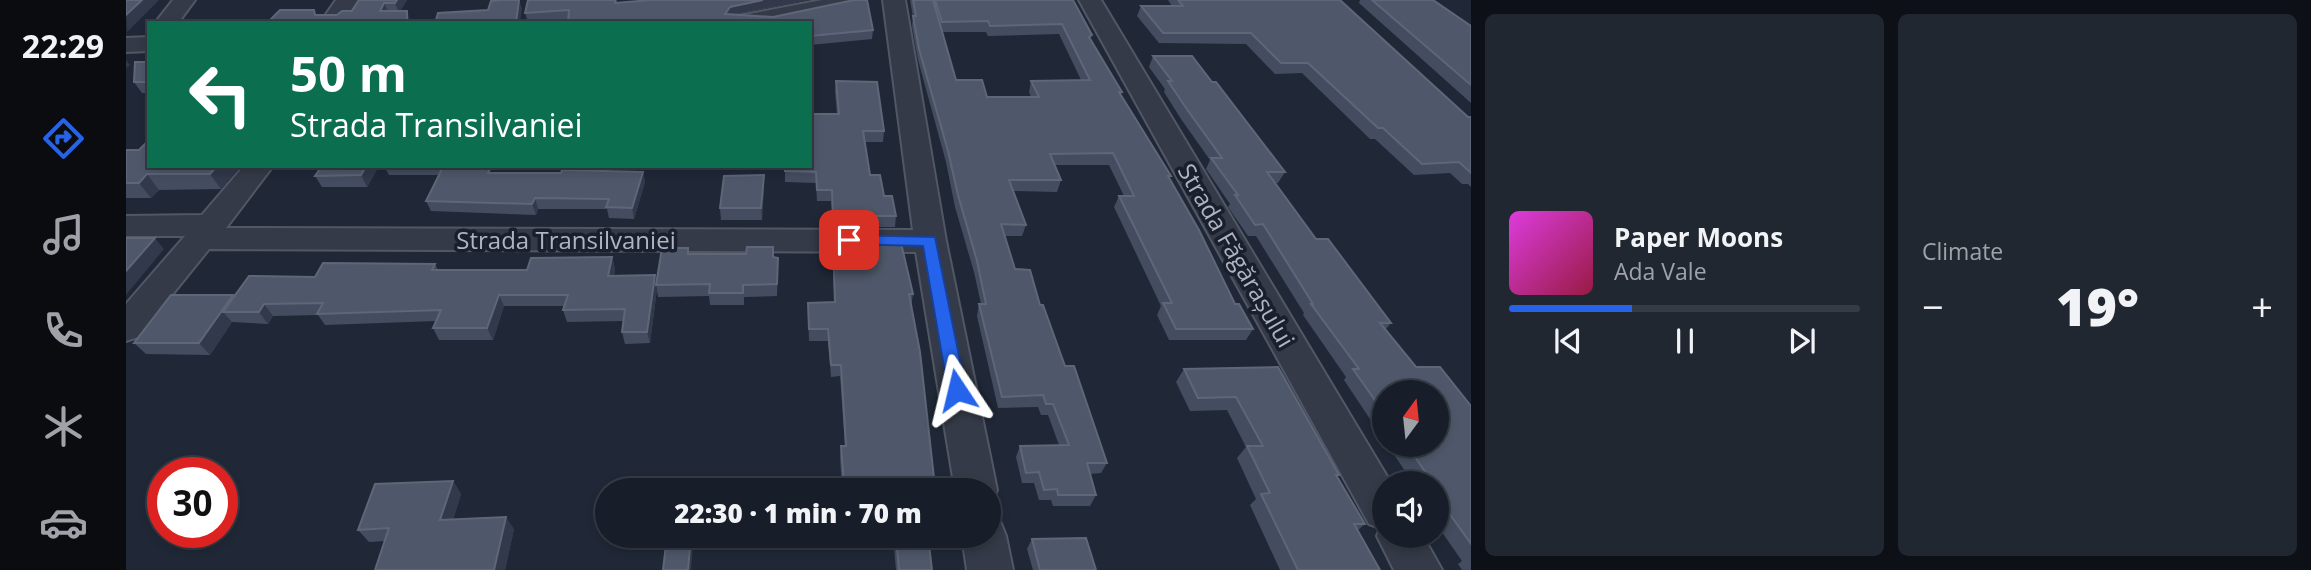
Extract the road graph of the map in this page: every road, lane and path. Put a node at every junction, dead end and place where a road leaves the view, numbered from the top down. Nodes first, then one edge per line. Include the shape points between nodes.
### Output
1 (184, 0) edge
2 (347, 0) edge
3 (854, 0) edge
4 (894, 0) edge
5 (1090, 0) edge
6 (168, 21) edge
7 (332, 21) edge
8 (749, 21) edge
9 (147, 44) edge
10 (126, 45) edge
11 (257, 168) edge
12 (126, 226) edge
13 (207, 231) junction
14 (930, 241) junction
15 (126, 328) edge
16 (974, 478) edge
17 (1372, 489) edge
18 (986, 548) edge
19 (1406, 548) edge
20 (990, 570) edge
21 (1419, 570) edge

1 - 6 street
2 - 7 street
3 - 8 street
4 - 14 street
5 - 17 street, Strada Făgărașului
9 - 10 street
11 - 13 street
12 - 13 street, Strada Transilvaniei
13 - 14 street, Strada Transilvaniei
13 - 15 street
14 - 16 street
18 - 20 street
19 - 21 street

